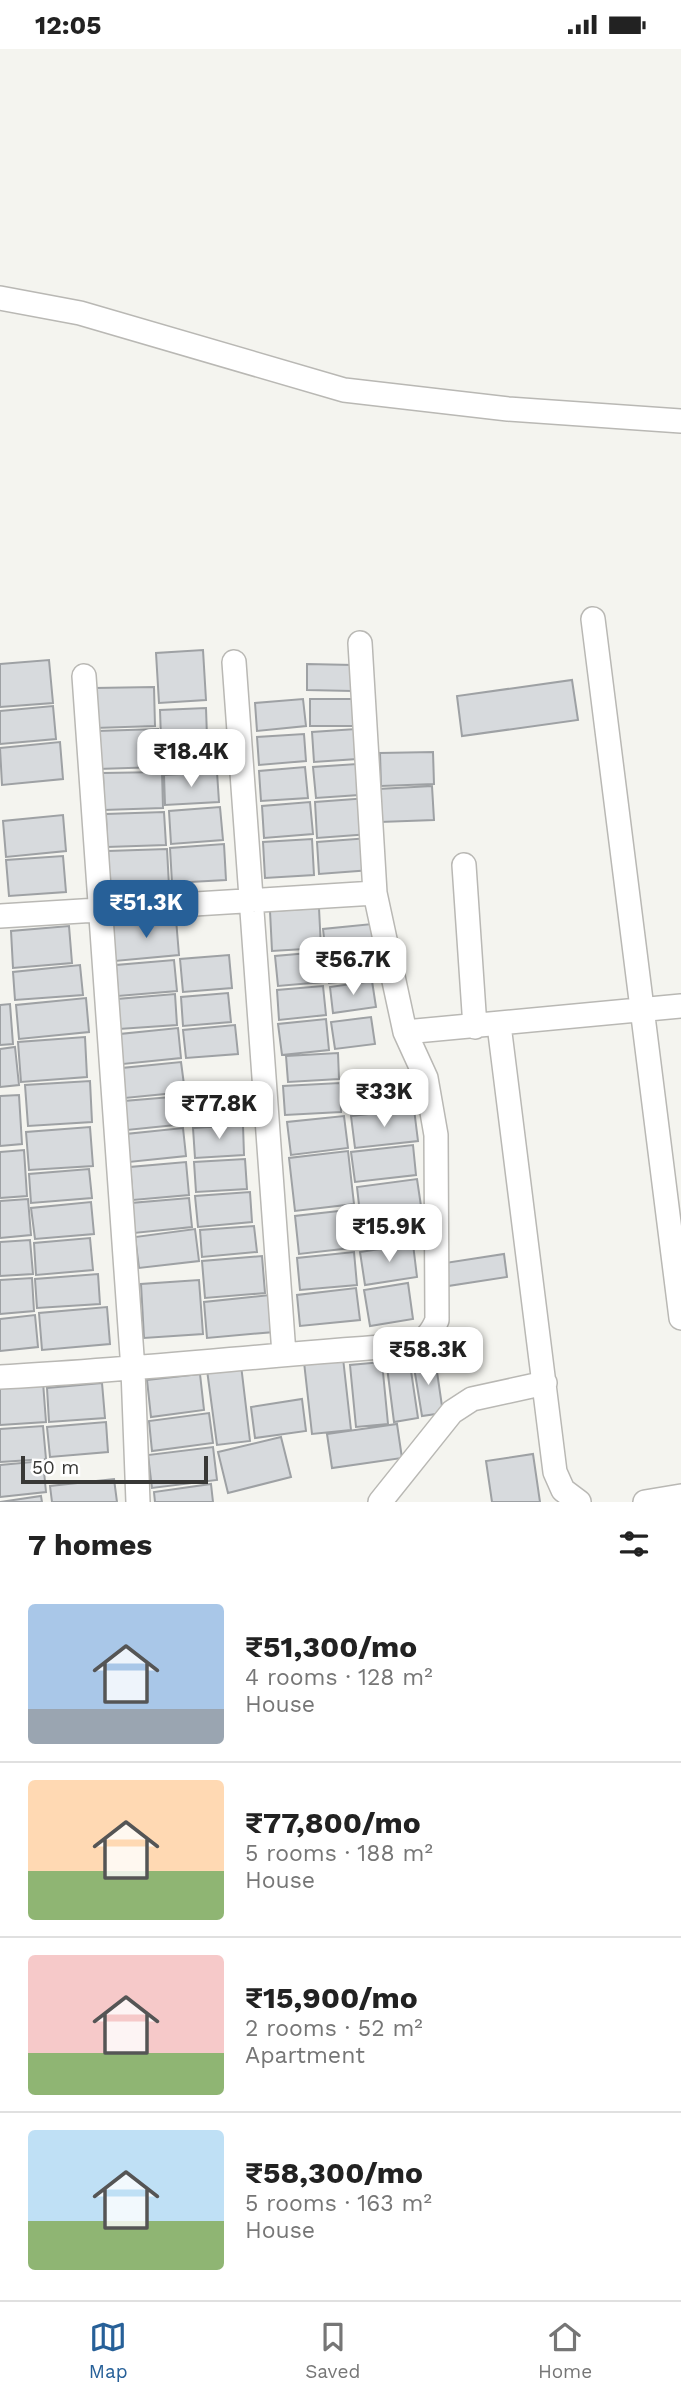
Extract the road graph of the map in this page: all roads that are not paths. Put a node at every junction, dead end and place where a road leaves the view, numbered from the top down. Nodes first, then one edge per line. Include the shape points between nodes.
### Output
1 (0, 298) edge
2 (681, 421) edge
3 (593, 619) dead end
4 (360, 643) dead end
5 (234, 662) dead end
6 (84, 676) dead end
7 (464, 865) dead end
8 (375, 893) junction
9 (251, 899) junction
10 (100, 912) junction
11 (0, 916) edge
12 (681, 1006) edge
13 (643, 1009) junction
14 (499, 1025) junction
15 (475, 1027) junction
16 (405, 1032) junction
17 (681, 1318) edge
18 (284, 1354) junction
19 (133, 1370) junction
20 (0, 1377) edge
21 (545, 1383) junction
22 (681, 1496) edge
23 (138, 1502) edge
24 (380, 1502) edge
25 (579, 1502) edge
26 (645, 1502) edge

1 - 2 street via 80,313 344,390 508,409
3 - 13 street
4 - 8 street
5 - 9 street
6 - 10 street
7 - 15 street
8 - 9 street
8 - 16 street
9 - 10 street
9 - 18 street
10 - 11 street
10 - 19 street
12 - 13 street
13 - 14 street
13 - 17 street
14 - 15 street
14 - 21 street
15 - 16 street
16 - 18 street via 426,1078 436,1135 437,1320 422,1341 410,1345
18 - 19 street
19 - 20 street
19 - 23 street
21 - 24 street via 472,1399 452,1412
21 - 25 street via 555,1472 563,1490
22 - 26 street

